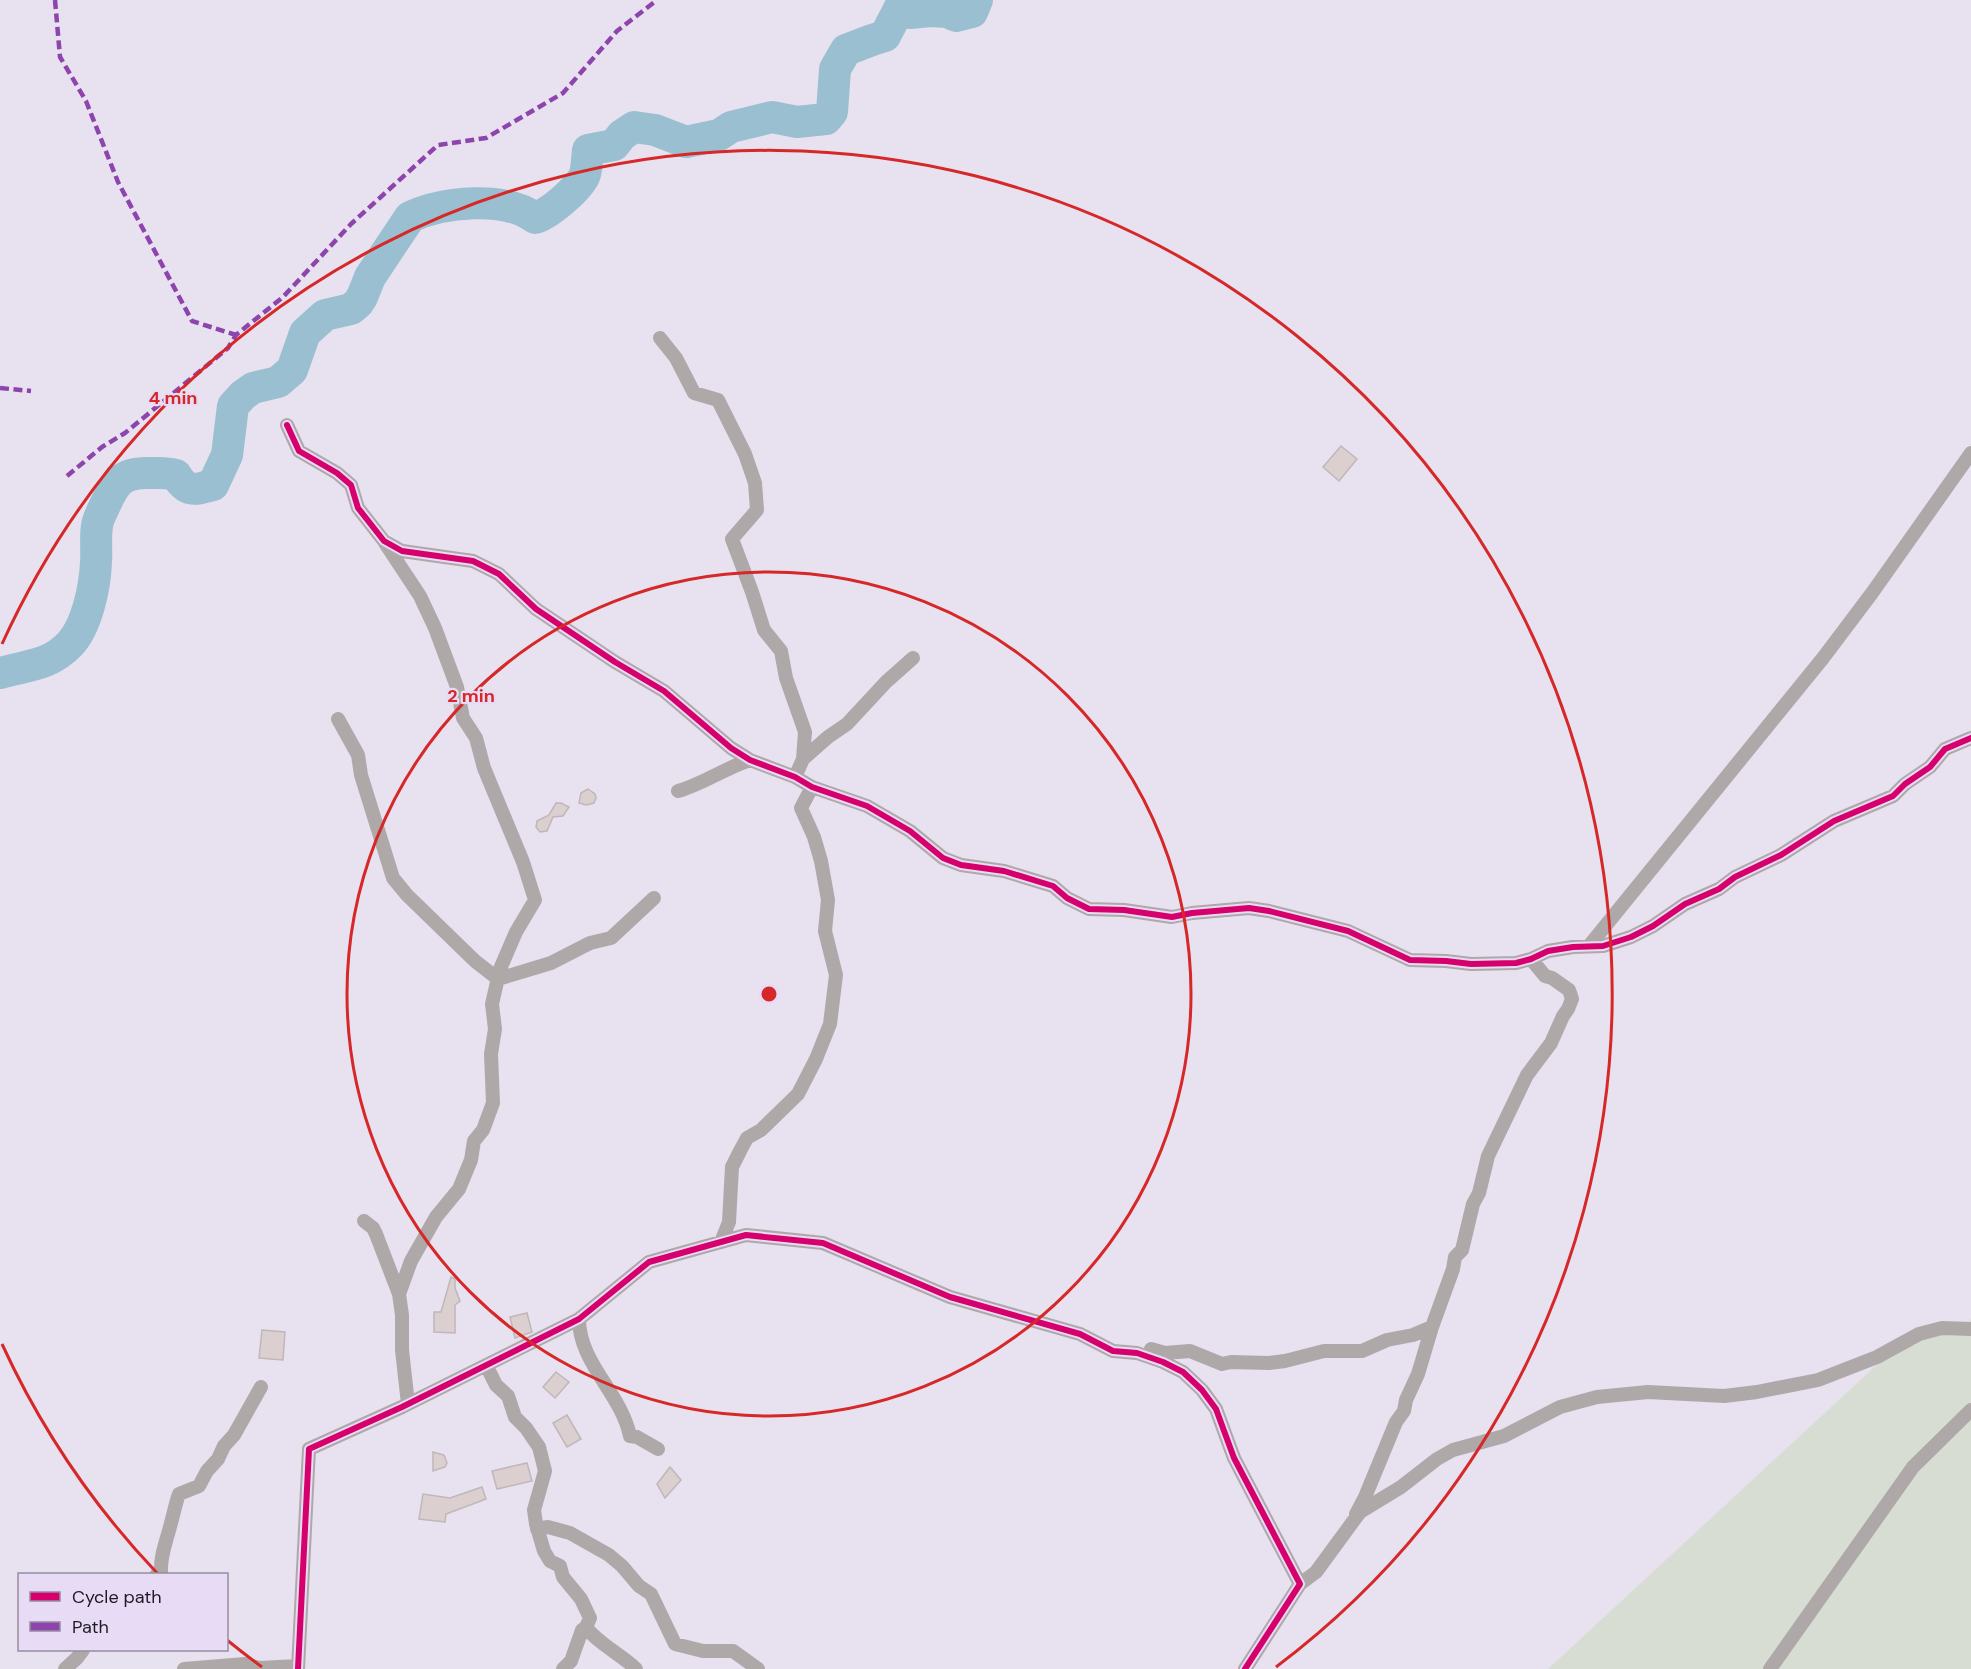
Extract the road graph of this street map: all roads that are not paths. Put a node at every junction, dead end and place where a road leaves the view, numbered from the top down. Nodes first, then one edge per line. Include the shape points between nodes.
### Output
1 (660, 338) dead end
2 (287, 425) dead end
3 (1971, 453) edge
4 (384, 542) junction
5 (913, 658) dead end
6 (338, 719) dead end
7 (1971, 738) edge
8 (803, 759) junction
9 (750, 760) junction
10 (795, 777) junction
11 (812, 787) junction
12 (678, 791) dead end
13 (654, 898) dead end
14 (1589, 946) junction
15 (1531, 959) junction
16 (498, 979) junction
17 (364, 1221) dead end
18 (722, 1242) junction
19 (399, 1294) junction
20 (579, 1319) junction
21 (1432, 1327) junction
22 (1971, 1329) edge
23 (1137, 1353) junction
24 (486, 1365) junction
25 (261, 1387) dead end
26 (408, 1404) junction
27 (1971, 1410) edge
28 (658, 1449) dead end
29 (1354, 1519) junction
30 (537, 1529) junction
31 (160, 1573) edge
32 (1300, 1584) junction
33 (586, 1628) junction
34 (82, 1651) edge
35 (298, 1668) edge
36 (65, 1669) edge
37 (184, 1669) edge
38 (563, 1669) edge
39 (636, 1669) edge
40 (758, 1669) edge
41 (1245, 1669) edge
42 (1770, 1669) edge

1 - 8 street via 676,358 694,393 718,400 755,483 757,510 732,539 764,630 781,651 805,732
2 - 4 street via 299,451 351,485 358,508
3 - 14 street via 1823,658
4 - 9 street via 402,551 473,561 499,574 536,609 664,691
4 - 16 street via 420,596 435,628 457,687 463,717 476,738 535,900 516,932
5 - 8 street via 847,724
6 - 16 street via 358,755 393,878
7 - 14 street via 1945,749 1930,767 1893,796 1834,821 1781,855 1630,937
8 - 10 street
9 - 10 street
9 - 12 street
10 - 11 street
11 - 15 street via 892,819 943,858 961,865 1004,870 1053,886 1089,909 1172,917 1249,908 1348,931 1410,960 1482,964
11 - 18 street via 801,808 818,853 828,900 825,931 836,975 830,1024 798,1094 747,1138 732,1167 729,1222
13 - 16 street via 611,939 590,943 551,963
14 - 15 street via 1548,951
15 - 21 street via 1545,976 1569,990 1572,999 1551,1043 1527,1075 1488,1156 1462,1250 1455,1257
16 - 19 street via 492,1004 493,1103 483,1130 474,1141 459,1189 436,1217 411,1261
17 - 19 street via 376,1234
18 - 20 street via 649,1262
18 - 23 street via 746,1235 823,1243 950,1297 1080,1334 1113,1351
19 - 26 street
20 - 24 street
20 - 28 street via 581,1340 628,1425 630,1436
21 - 23 street via 1362,1351 1324,1351 1269,1363 1222,1364 1190,1351 1165,1353 1153,1349
21 - 29 street via 1404,1411
22 - 29 street via 1942,1328 1919,1334 1877,1357 1818,1380 1757,1392 1724,1396 1648,1392 1597,1397 1560,1407 1504,1436 1453,1450
23 - 32 street via 1184,1372 1216,1409 1234,1458
24 - 26 street
24 - 30 street via 496,1385 508,1396 515,1418 539,1447 545,1471 534,1510
25 - 31 street via 199,1486 179,1494
26 - 35 street via 309,1449
27 - 42 street via 1913,1467
29 - 32 street via 1316,1572
30 - 33 street via 550,1562 560,1566 563,1577 581,1599 590,1618
30 - 40 street via 548,1527 570,1533 609,1555 651,1594 675,1644 703,1652 733,1651
32 - 41 street
33 - 38 street via 571,1661
33 - 39 street
34 - 36 street
35 - 37 street via 245,1664

